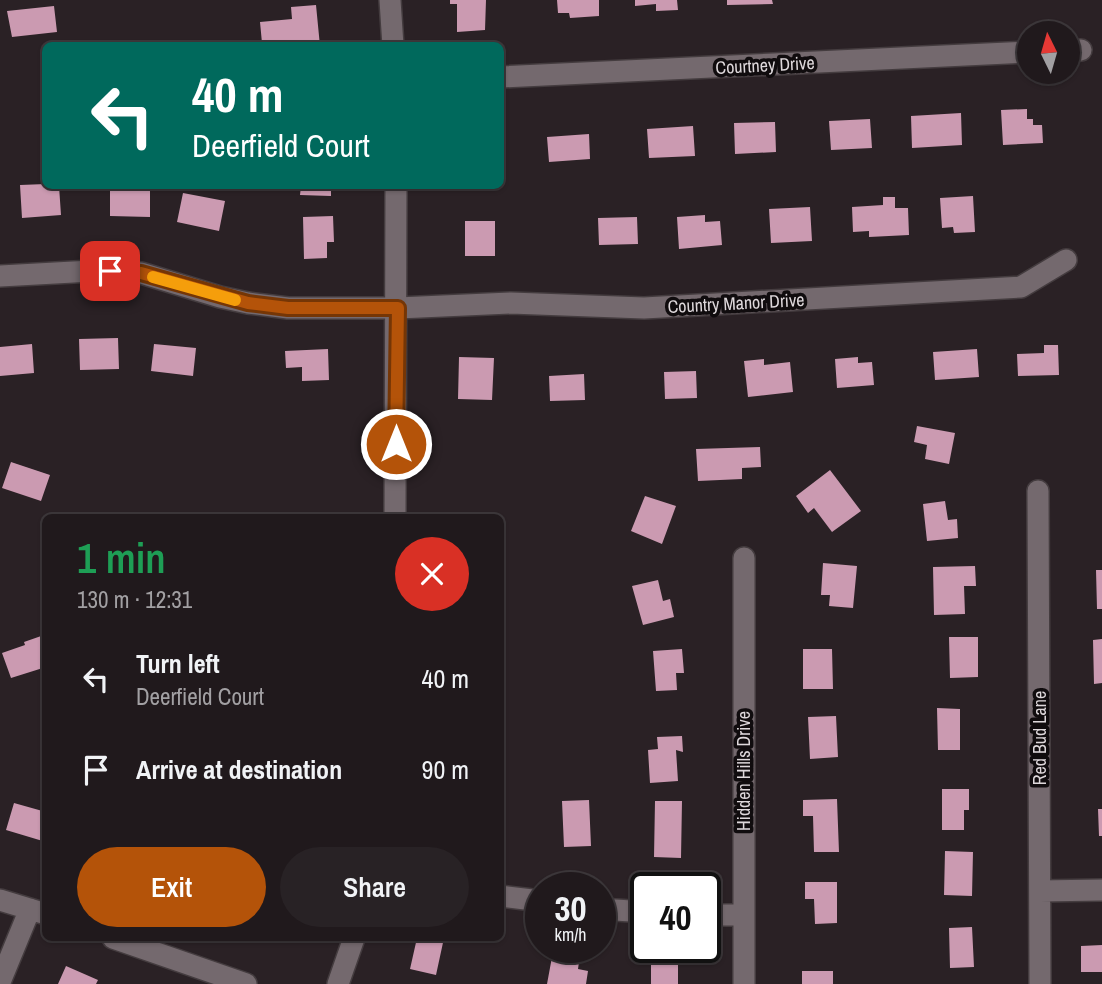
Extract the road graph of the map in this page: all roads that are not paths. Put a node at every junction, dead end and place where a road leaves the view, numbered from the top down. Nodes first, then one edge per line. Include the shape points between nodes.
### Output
1 (390, 0) edge
2 (393, 42) edge
3 (1017, 53) edge
4 (504, 78) edge
5 (396, 189) edge
6 (1066, 260) dead end
7 (0, 276) edge
8 (398, 308) junction
9 (1038, 491) dead end
10 (395, 514) edge
11 (744, 558) dead end
12 (1102, 890) edge
13 (1040, 891) junction
14 (504, 896) edge
15 (525, 899) edge
16 (0, 900) edge
17 (38, 912) edge
18 (721, 915) edge
19 (743, 915) junction
20 (122, 941) edge
21 (353, 941) edge
22 (0, 982) edge
23 (246, 984) edge
24 (338, 984) edge
25 (744, 984) edge
26 (1040, 984) edge

1 - 2 street
3 - 4 street, Courtney Drive
5 - 8 street
6 - 8 street, Country Manor Drive via 1021,288 644,308 511,303
7 - 8 street, Country Manor Drive via 141,273 248,303 288,308
8 - 10 street
9 - 13 street, Red Bud Lane
11 - 19 street, Hidden Hills Drive
12 - 13 street
13 - 26 street, Red Bud Lane
14 - 15 street
16 - 17 street
17 - 22 street
18 - 19 street
19 - 25 street, Hidden Hills Drive
20 - 23 street
21 - 24 street

